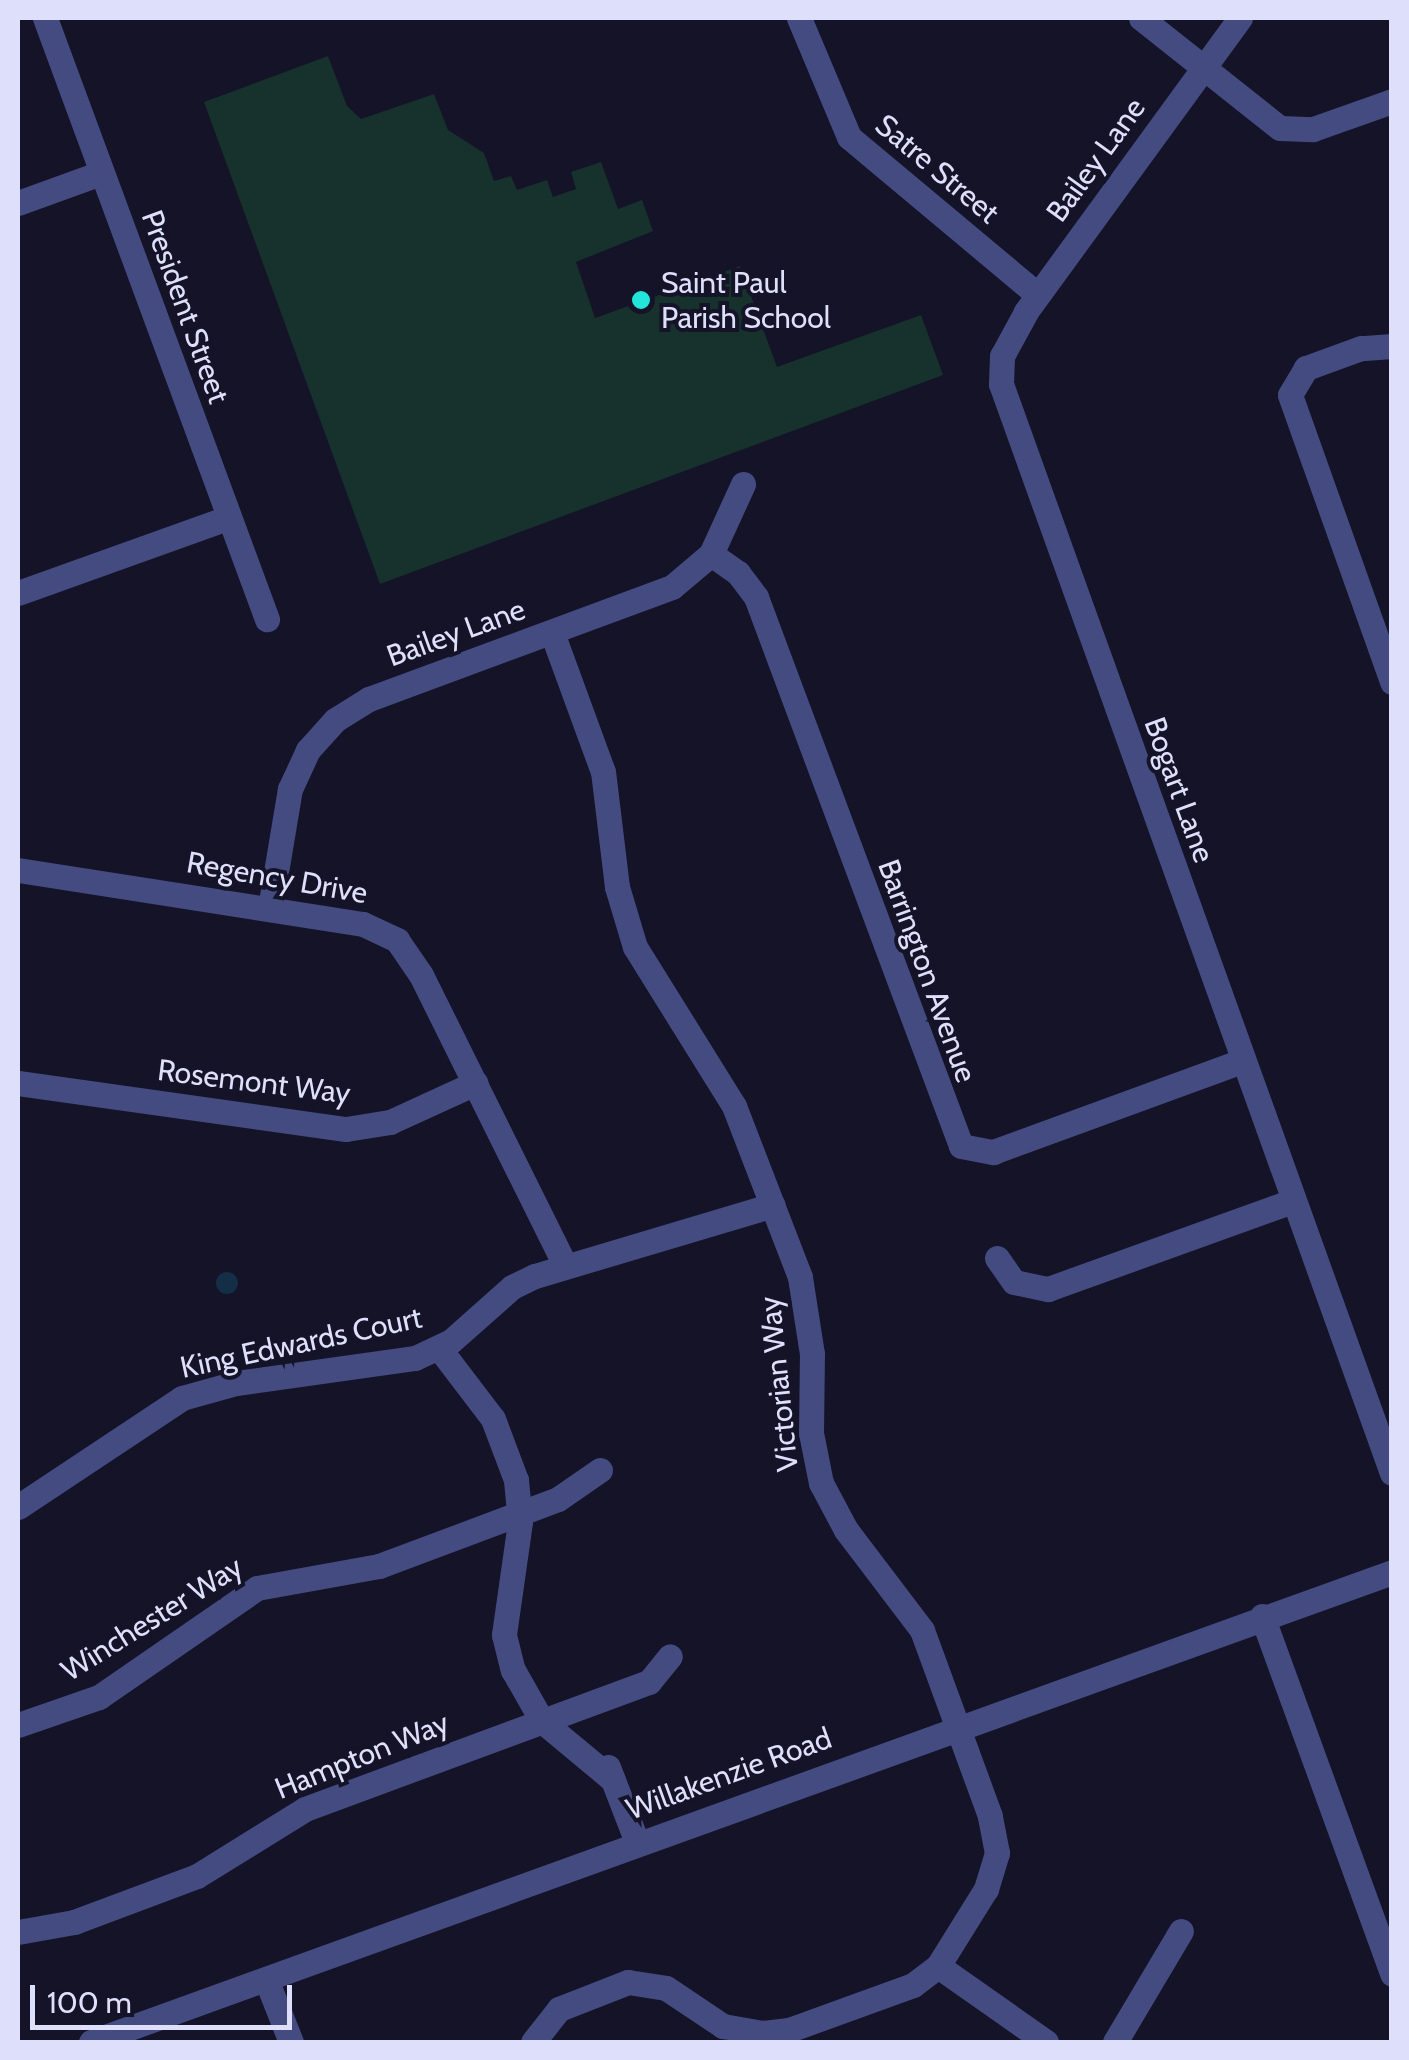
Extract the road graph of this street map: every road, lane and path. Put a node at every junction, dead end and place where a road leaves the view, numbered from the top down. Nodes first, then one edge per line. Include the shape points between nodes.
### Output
1 (45, 18) edge
2 (798, 18) edge
3 (1141, 18) edge
4 (1240, 18) edge
5 (1203, 68) junction
6 (1392, 100) edge
7 (101, 173) junction
8 (18, 203) edge
9 (1038, 295) junction
10 (1392, 346) edge
11 (1004, 401) joint
12 (744, 484) dead end
13 (228, 518) junction
14 (711, 554) junction
15 (18, 593) edge
16 (267, 619) dead end
17 (552, 633) junction
18 (1392, 682) edge
19 (18, 870) edge
20 (270, 908) junction
21 (1239, 1062) junction
22 (18, 1083) edge
23 (475, 1083) junction
24 (1292, 1201) junction
25 (773, 1204) junction
26 (997, 1258) dead end
27 (564, 1265) junction
28 (440, 1348) junction
29 (600, 1470) dead end
30 (1392, 1474) edge
31 (18, 1507) edge
32 (520, 1514) junction
33 (1392, 1572) edge
34 (1262, 1616) junction
35 (670, 1656) dead end
36 (18, 1725) edge
37 (958, 1726) junction
38 (551, 1728) junction
39 (637, 1842) junction
40 (1180, 1931) dead end
41 (18, 1932) edge
42 (938, 1966) junction
43 (1392, 1974) edge
44 (266, 1978) junction
45 (1032, 2039) edge
46 (91, 2042) edge
47 (291, 2042) edge
48 (533, 2042) edge
49 (1115, 2042) edge

1 - 7 street, President Street
2 - 9 street, Satre Street via 849,138
3 - 5 street
4 - 5 street, Bailey Lane
5 - 6 street via 1261,119 1292,131
5 - 9 street, Bailey Lane
7 - 8 street
7 - 13 street, President Street
9 - 11 street, Bailey Lane via 1002,356
10 - 18 street via 1361,348 1306,368 1292,388 1292,408
11 - 21 street, Bogart Lane
12 - 14 street, Bailey Lane
13 - 15 street
13 - 16 street, President Street
14 - 17 street, Bailey Lane via 672,587
14 - 21 street, Barrington Avenue via 756,596 952,1133 970,1157
17 - 20 street, Bailey Lane via 368,699 325,730 290,789
17 - 25 street, Victorian Way via 604,772 615,877 635,947 727,1092
19 - 20 street, Regency Drive
20 - 23 street, Regency Drive via 363,924 396,940 421,974
21 - 24 street, Bogart Lane
22 - 23 street, Rosemont Way via 346,1129 390,1122
23 - 27 street, Regency Drive
24 - 26 street via 1048,1289 1014,1282
24 - 30 street, Bogart Lane
25 - 27 street, King Edwards Court via 709,1228 622,1244
25 - 37 street, Victorian Way via 808,1308 811,1433 821,1483 846,1530 915,1616
27 - 28 street, King Edwards Court via 512,1286
28 - 31 street, King Edwards Court via 393,1363 236,1383 182,1398
28 - 32 street via 501,1432
29 - 32 street, Winchester Way via 568,1495
32 - 36 street, Winchester Way via 368,1570 268,1583 99,1697
32 - 38 street via 505,1646
33 - 34 street, Willakenzie Road
34 - 37 street, Willakenzie Road
34 - 43 street
35 - 38 street, Hampton Way via 650,1682
37 - 39 street, Willakenzie Road
37 - 42 street, Victorian Way via 996,1853 986,1889
38 - 39 street via 605,1761
38 - 41 street, Hampton Way via 305,1810 197,1876 74,1922
39 - 44 street, Willakenzie Road
40 - 49 street
42 - 45 street
42 - 48 street, Victorian Way via 913,1985 790,2030 762,2033 723,2026 666,1988 616,1985 559,2008
44 - 46 street, Willakenzie Road
44 - 47 street

